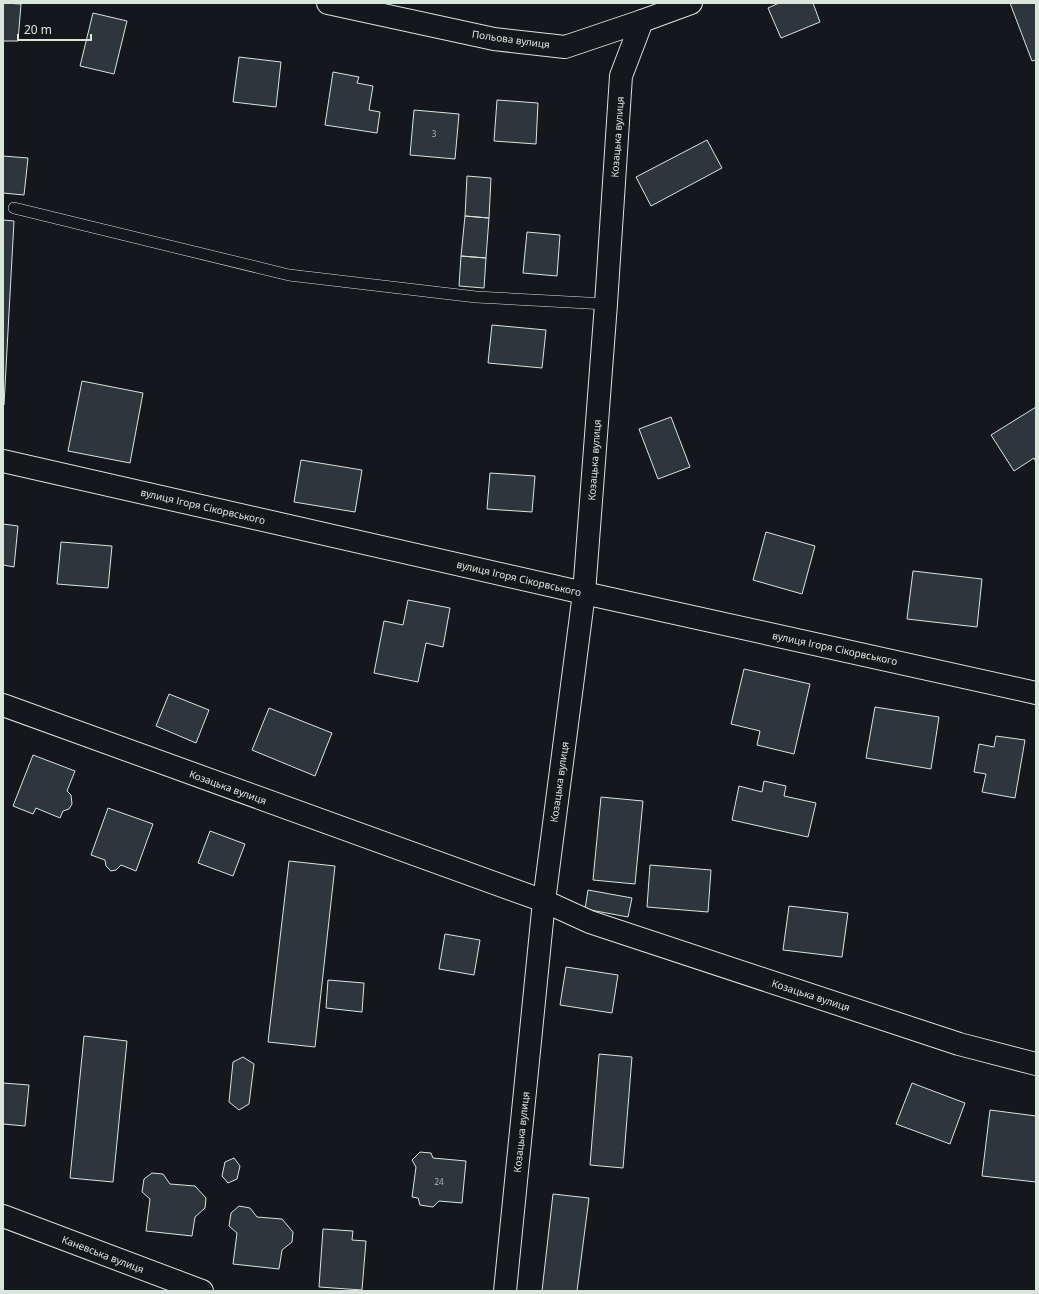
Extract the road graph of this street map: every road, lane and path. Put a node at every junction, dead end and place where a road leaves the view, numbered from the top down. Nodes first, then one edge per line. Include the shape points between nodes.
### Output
1 (328, 3) edge
2 (691, 3) edge
3 (642, 21) junction
4 (14, 208) dead end
5 (606, 304) junction
6 (3, 460) edge
7 (584, 593) junction
8 (1036, 693) edge
9 (3, 705) edge
10 (544, 901) junction
11 (1036, 1064) edge
12 (3, 1216) edge
13 (202, 1291) edge
14 (505, 1291) edge

1 - 3 street, Польова вулиця via 494,39 564,47
2 - 3 street, Польова вулиця
3 - 5 street, Козацька вулиця via 621,76
4 - 5 lane via 289,275 476,297
5 - 7 street, Козацька вулиця
6 - 7 street, вулиця Ігоря Сікорвського
7 - 8 street, вулиця Ігоря Сікорвського
7 - 10 street, Козацька вулиця
9 - 10 street, Козацька вулиця
10 - 11 street, Козацька вулиця via 590,922 959,1044
10 - 14 street, Козацька вулиця
12 - 13 street, Каневська вулиця

